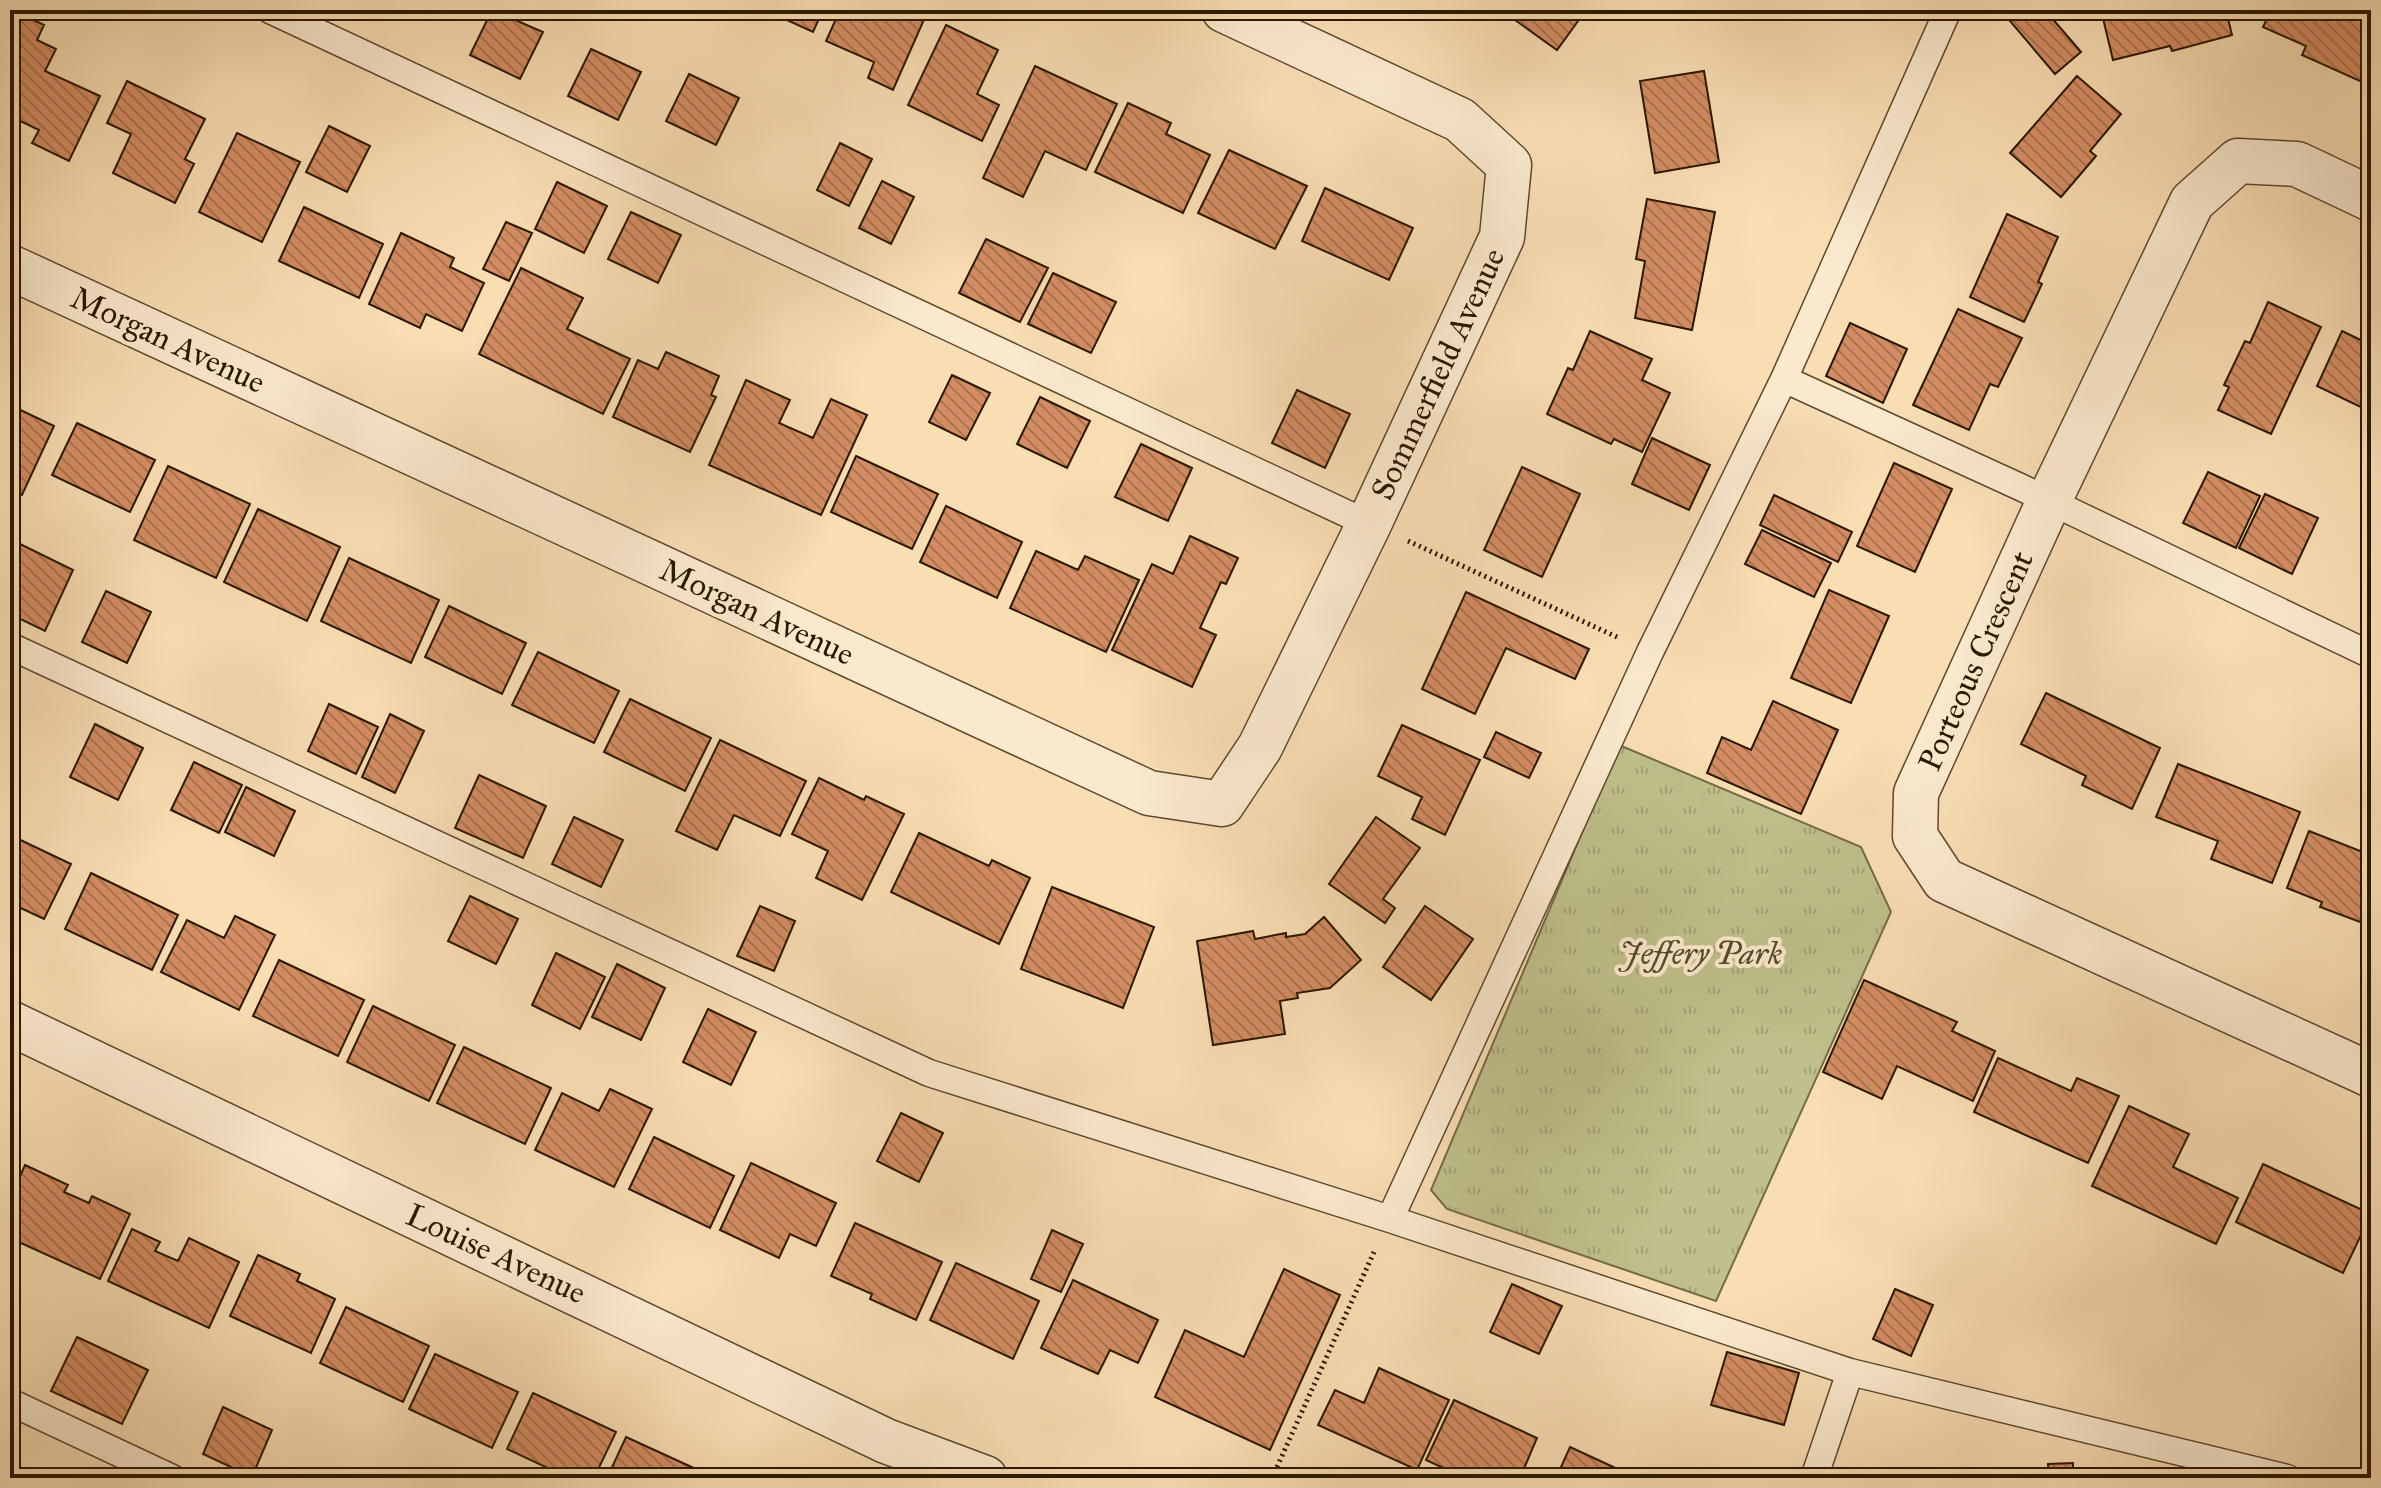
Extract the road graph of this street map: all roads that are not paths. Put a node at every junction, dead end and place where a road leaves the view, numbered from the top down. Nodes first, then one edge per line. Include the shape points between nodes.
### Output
1 (270, 10) edge
2 (1224, 10) edge
3 (1948, 10) edge
4 (2371, 199) edge
5 (10, 267) edge
6 (1784, 379) junction
7 (2049, 501) junction
8 (1388, 532) junction
9 (10, 646) edge
10 (2371, 655) edge
11 (10, 1023) edge
12 (2371, 1075) edge
13 (1390, 1219) junction
14 (1850, 1372) junction
15 (10, 1402) edge
16 (925, 1468) edge
17 (172, 1478) edge
18 (985, 1478) edge
19 (1814, 1478) edge
20 (2287, 1478) edge

1 - 8 lane
2 - 8 street, Sommerfield Avenue via 1460,120 1509,165 1502,237
3 - 6 lane
4 - 7 street, Porteous Crescent via 2297,164 2238,161 2192,202
5 - 8 street, Morgan Avenue via 1149,793 1222,804
6 - 7 lane
6 - 13 lane via 1650,652
7 - 10 lane
7 - 12 street, Porteous Crescent via 1916,793 1915,836 1944,880
9 - 13 lane via 929,1073
11 - 16 street, Louise Avenue via 886,1441
13 - 14 lane
14 - 19 lane
14 - 20 lane
15 - 17 lane
16 - 18 street, Louise Avenue

